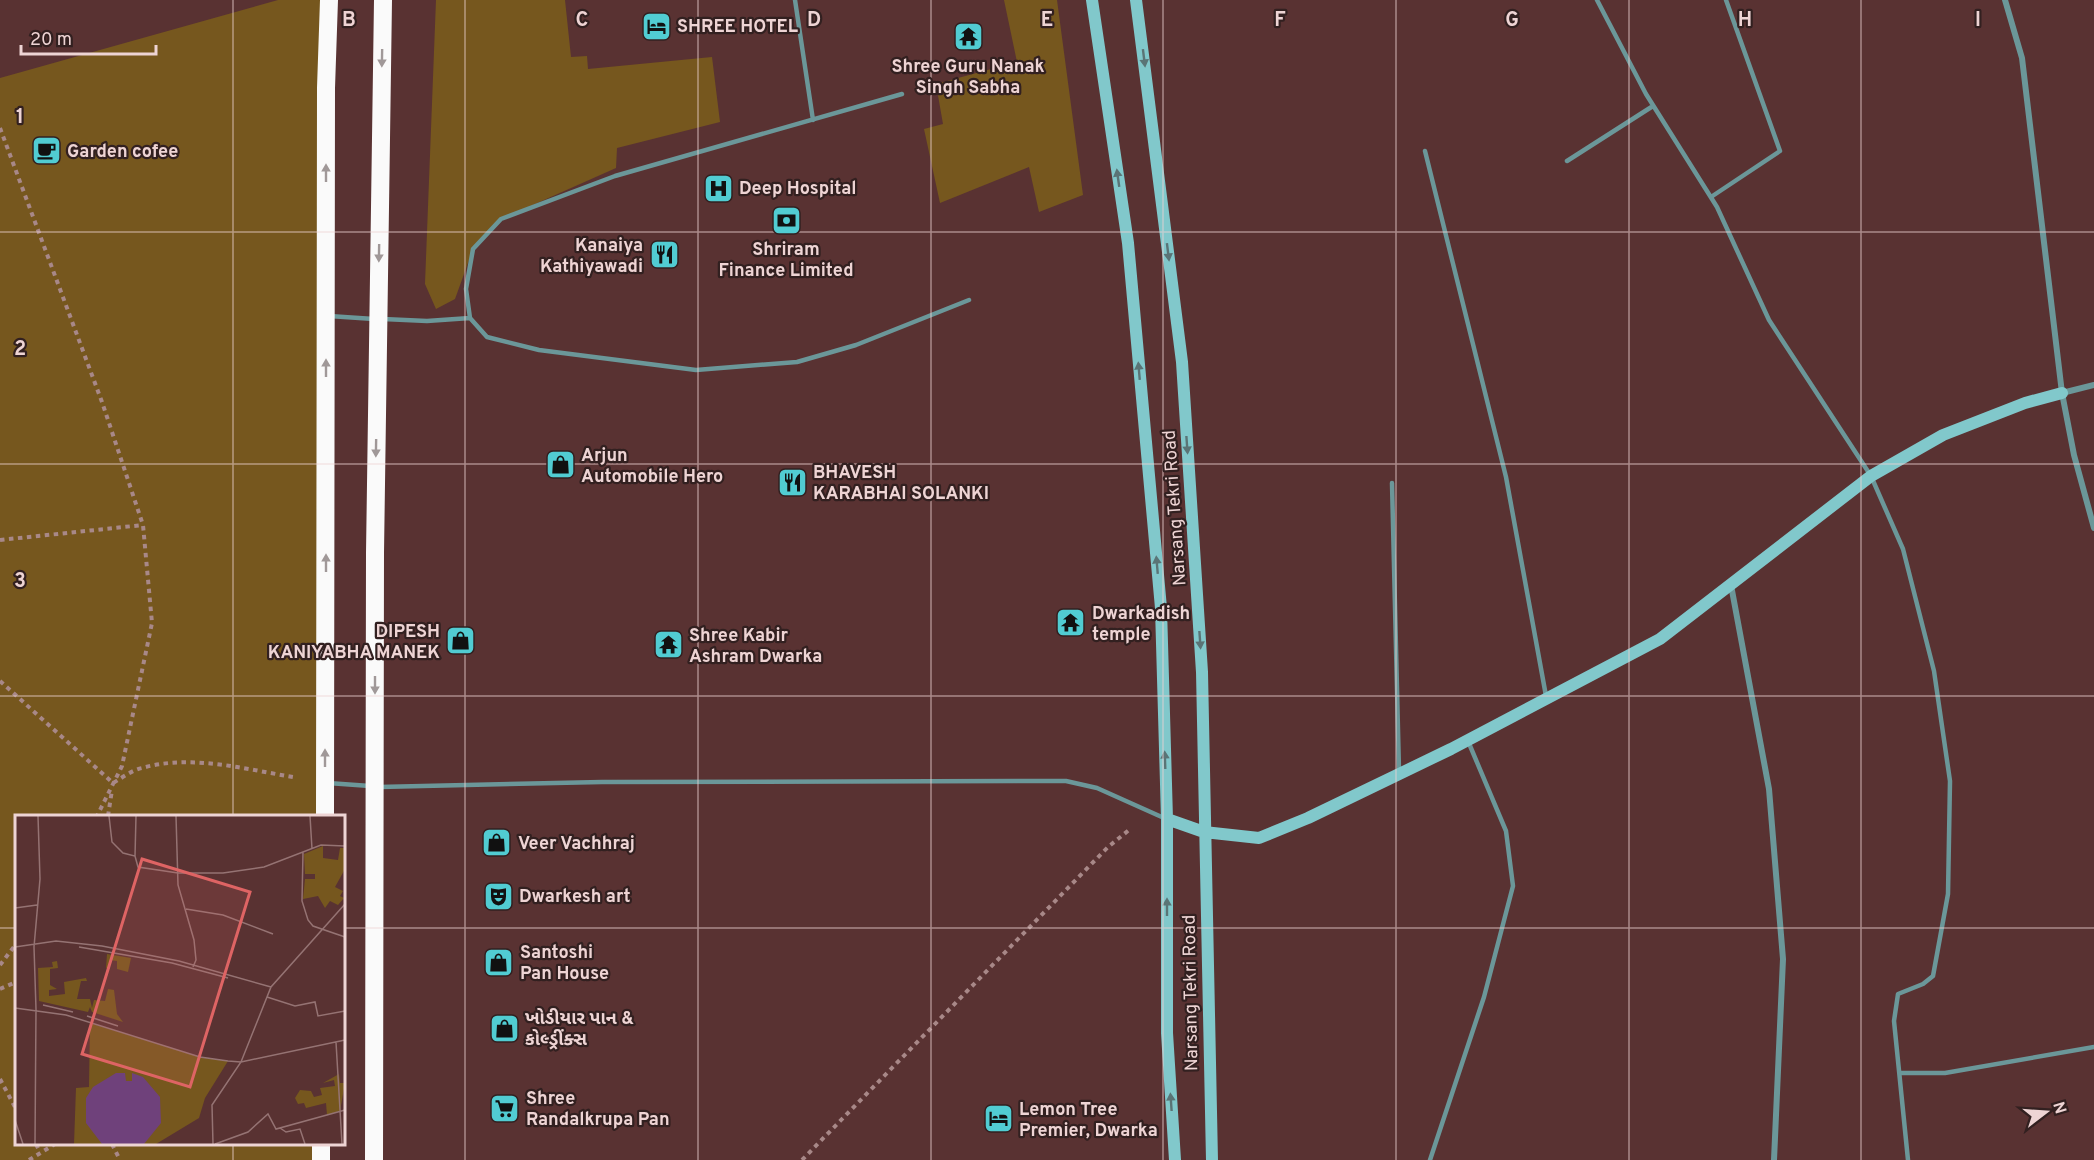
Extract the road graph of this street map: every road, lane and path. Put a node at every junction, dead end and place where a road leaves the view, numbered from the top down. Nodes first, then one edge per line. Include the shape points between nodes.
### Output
1 (329, 0) edge
2 (383, 0) edge
3 (795, 0) edge
4 (1092, 0) edge
5 (1136, 0) edge
6 (1597, 0) edge
7 (1726, 0) edge
8 (2005, 0) edge
9 (902, 94) dead end
10 (1653, 106) junction
11 (813, 120) junction
12 (0, 128) edge
13 (1425, 151) dead end
14 (1567, 161) dead end
15 (1711, 197) junction
16 (969, 300) dead end
17 (326, 316) junction
18 (470, 318) junction
19 (378, 319) junction
20 (2094, 385) edge
21 (2062, 393) junction
22 (1871, 476) junction
23 (1392, 483) dead end
24 (143, 525) junction
25 (2094, 528) edge
26 (0, 540) edge
27 (1731, 584) junction
28 (0, 681) edge
29 (1546, 699) junction
30 (1468, 741) junction
31 (1400, 774) junction
32 (113, 783) junction
33 (325, 783) junction
34 (375, 787) junction
35 (97, 815) edge
36 (108, 815) edge
37 (325, 815) edge
38 (1167, 819) junction
39 (1204, 832) junction
40 (15, 945) edge
41 (0, 965) edge
42 (15, 982) edge
43 (0, 989) edge
44 (2094, 1047) edge
45 (1900, 1073) junction
46 (0, 1079) edge
47 (15, 1107) edge
48 (37, 1145) edge
49 (52, 1145) edge
50 (113, 1145) edge
51 (40, 1152) junction
52 (29, 1160) edge
53 (120, 1160) edge
54 (374, 1160) edge
55 (802, 1160) edge
56 (1175, 1160) edge
57 (1212, 1160) edge
58 (1430, 1160) edge
59 (1774, 1160) edge
60 (1908, 1160) edge

17 -> 1 highway
2 -> 19 highway
3 - 11 lane
38 -> 4 street, Narsang Tekri Road via 1161,608 1128,243
5 -> 39 street, Narsang Tekri Road via 1182,362 1202,672
6 - 10 lane
7 - 15 lane via 1780,151
8 - 21 street via 2022,58
9 - 11 lane
10 - 14 lane
10 - 15 lane
11 - 18 lane via 615,176 501,219 473,249 466,289
12 - 24 path via 102,402
13 - 29 lane via 1506,477
15 - 22 lane via 1769,320
16 - 18 lane via 856,345 796,362 696,370 539,350 487,337
17 - 19 lane
33 -> 17 highway
18 - 19 lane
19 -> 34 highway
20 - 21 street
21 - 22 street via 1943,435
21 - 25 street
22 - 27 street
22 - 45 lane via 1903,549 1929,649 1950,781 1948,894 1933,976 1898,994 1894,1021
23 - 31 lane
24 - 26 path
24 - 32 path via 152,623 122,765
27 - 29 street via 1660,639
27 - 59 street via 1769,789 1783,959
28 - 32 path
29 - 30 street
30 - 31 street
30 - 58 lane via 1506,831 1513,886 1484,996
31 - 39 street via 1258,838
32 - 33 path via 139,768 176,761
32 - 35 path
32 - 36 path
33 - 34 lane
33 - 37 highway
34 - 38 lane via 602,782 1066,781 1097,788
34 - 54 highway
38 - 39 street
38 - 55 path via 1130,829 1108,847
56 -> 38 street, Narsang Tekri Road via 1167,1033
39 - 57 street, Narsang Tekri Road
40 - 41 path
42 - 43 path
44 - 45 lane via 1945,1073
45 - 60 lane
46 - 47 path
48 - 51 path
49 - 51 path
50 - 53 path
51 - 52 path

